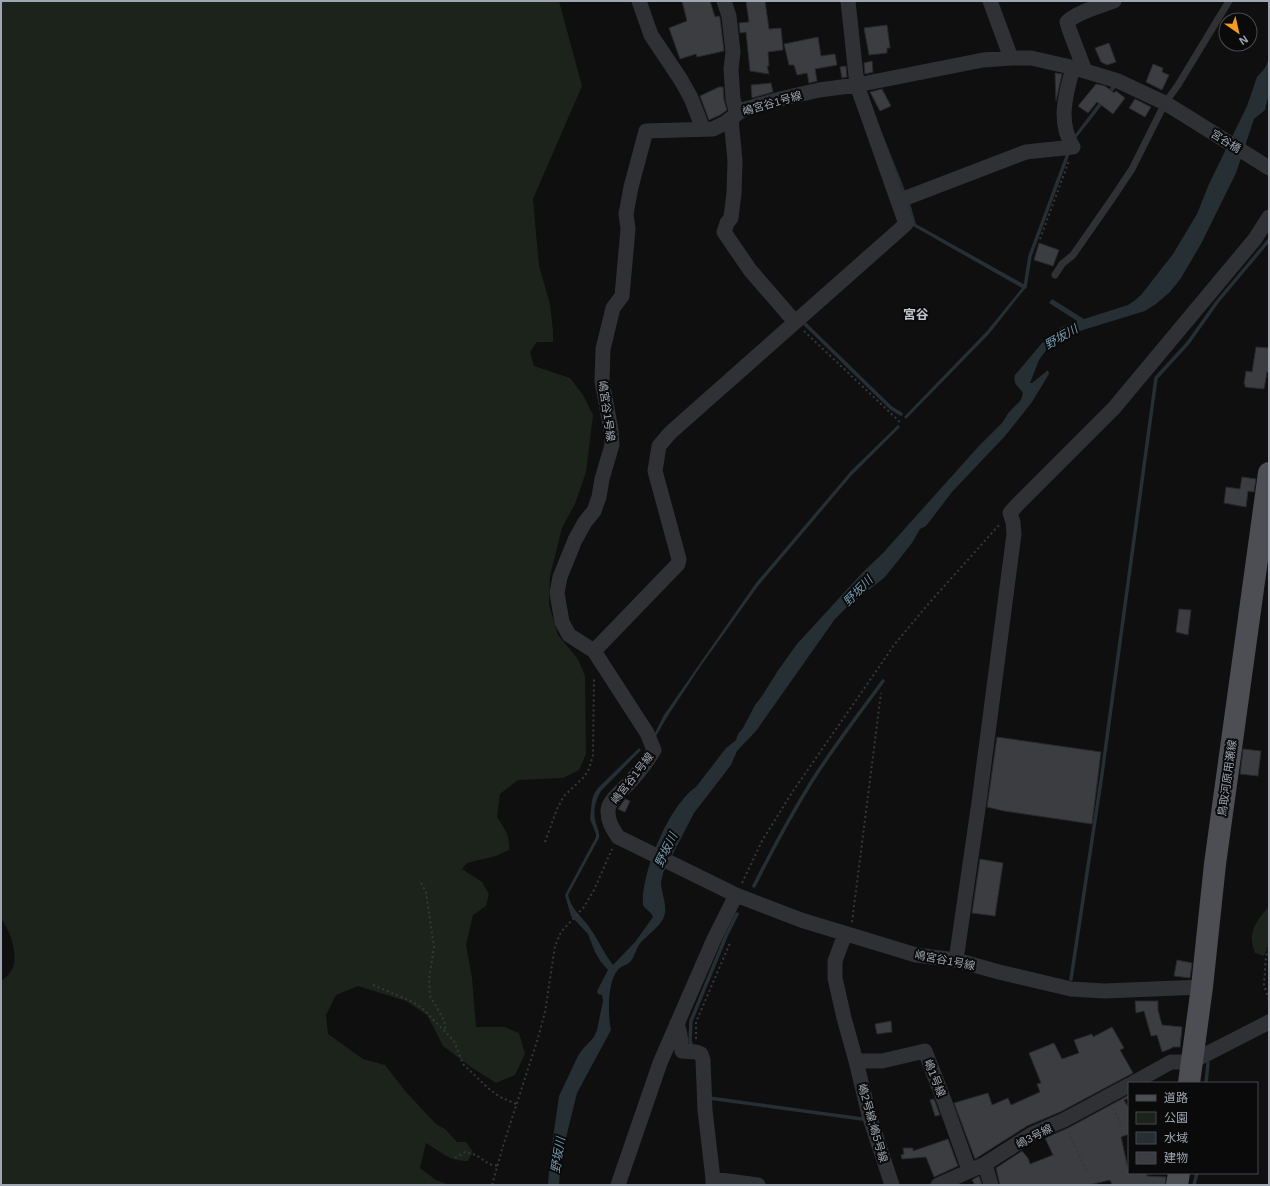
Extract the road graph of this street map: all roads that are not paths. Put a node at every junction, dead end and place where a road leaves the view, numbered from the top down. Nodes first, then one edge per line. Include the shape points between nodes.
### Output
1 (639, 1) edge
2 (724, 1) edge
3 (848, 1) edge
4 (990, 1) edge
5 (1114, 1) edge
6 (1229, 1) edge
7 (1011, 58) junction
8 (1079, 69) junction
9 (857, 85) junction
10 (1165, 103) junction
11 (734, 116) junction
12 (703, 129) junction
13 (1269, 168) edge
14 (898, 200) junction
15 (1269, 218) edge
16 (1055, 275) dead end
17 (795, 322) junction
18 (1269, 473) edge
19 (594, 651) junction
20 (736, 895) junction
21 (848, 935) junction
22 (956, 960) junction
23 (1202, 988) junction
24 (1269, 1022) edge
25 (677, 1023) junction
26 (856, 1061) junction
27 (1191, 1062) junction
28 (1135, 1082) edge
29 (1189, 1082) edge
30 (1128, 1086) edge
31 (985, 1164) junction
32 (969, 1170) junction
33 (1179, 1174) edge
34 (713, 1182) edge
35 (618, 1185) edge
36 (758, 1185) edge
37 (892, 1185) edge
38 (938, 1185) edge
39 (992, 1185) edge
40 (1177, 1185) edge

1 - 12 street via 650,35 681,80
2 - 11 street via 729,16 733,52 731,69
3 - 9 street
4 - 7 street
5 - 8 street via 1071,18 1067,22
6 - 10 lane
7 - 8 street, 嶋宮谷1号線 via 1031,58
7 - 9 street, 嶋宮谷1号線 via 983,60
8 - 10 street, 宮谷橋 via 1118,81
8 - 14 street via 1063,106 1068,139 1073,147 1026,152
9 - 11 street, 嶋宮谷1号線 via 780,99 742,110
9 - 14 street
10 - 13 street, 宮谷橋
10 - 16 lane via 1132,169 1073,255 1062,264
11 - 12 street, 嶋宮谷1号線 via 725,124 713,129
11 - 17 street via 734,193 731,218 724,232 750,270
12 - 19 street, 嶋宮谷1号線 via 646,131 631,187 626,214 628,229 622,296 613,308 602,364 602,381 612,445 594,511 575,540 560,577 557,594 562,622 569,635
14 - 17 street via 906,224
15 - 22 street via 1114,408 1010,513 1014,534
17 - 19 street via 670,433 659,446 655,471 679,559 678,564
18 - 23 main road, 鳥取河原用瀬線 via 1216,856
19 - 20 street, 嶋宮谷1号線 via 647,733 654,750 629,783 614,797 608,810 610,824 618,837
20 - 21 street, 嶋宮谷1号線
20 - 25 street
21 - 22 street, 嶋宮谷1号線 via 916,955
21 - 26 street, 嶋2号線;嶋5号線 via 835,961 835,978
22 - 23 street, 嶋宮谷1号線 via 1071,989 1104,991
23 - 27 main road, 鳥取河原用瀬線
24 - 27 street
25 - 34 street via 682,1051 701,1054 703,1060 705,1110
25 - 35 street
26 - 32 street, 嶋1号線 via 882,1061 924,1051
26 - 37 street, 嶋2号線;嶋5号線 via 869,1114
27 - 28 street via 1171,1062
27 - 29 main road, 鳥取河原用瀬線
30 - 31 street, 嶋3号線 via 1032,1134
31 - 32 street, 嶋3号線
31 - 39 street
32 - 38 street, 嶋3号線
33 - 40 main road
34 - 36 street

